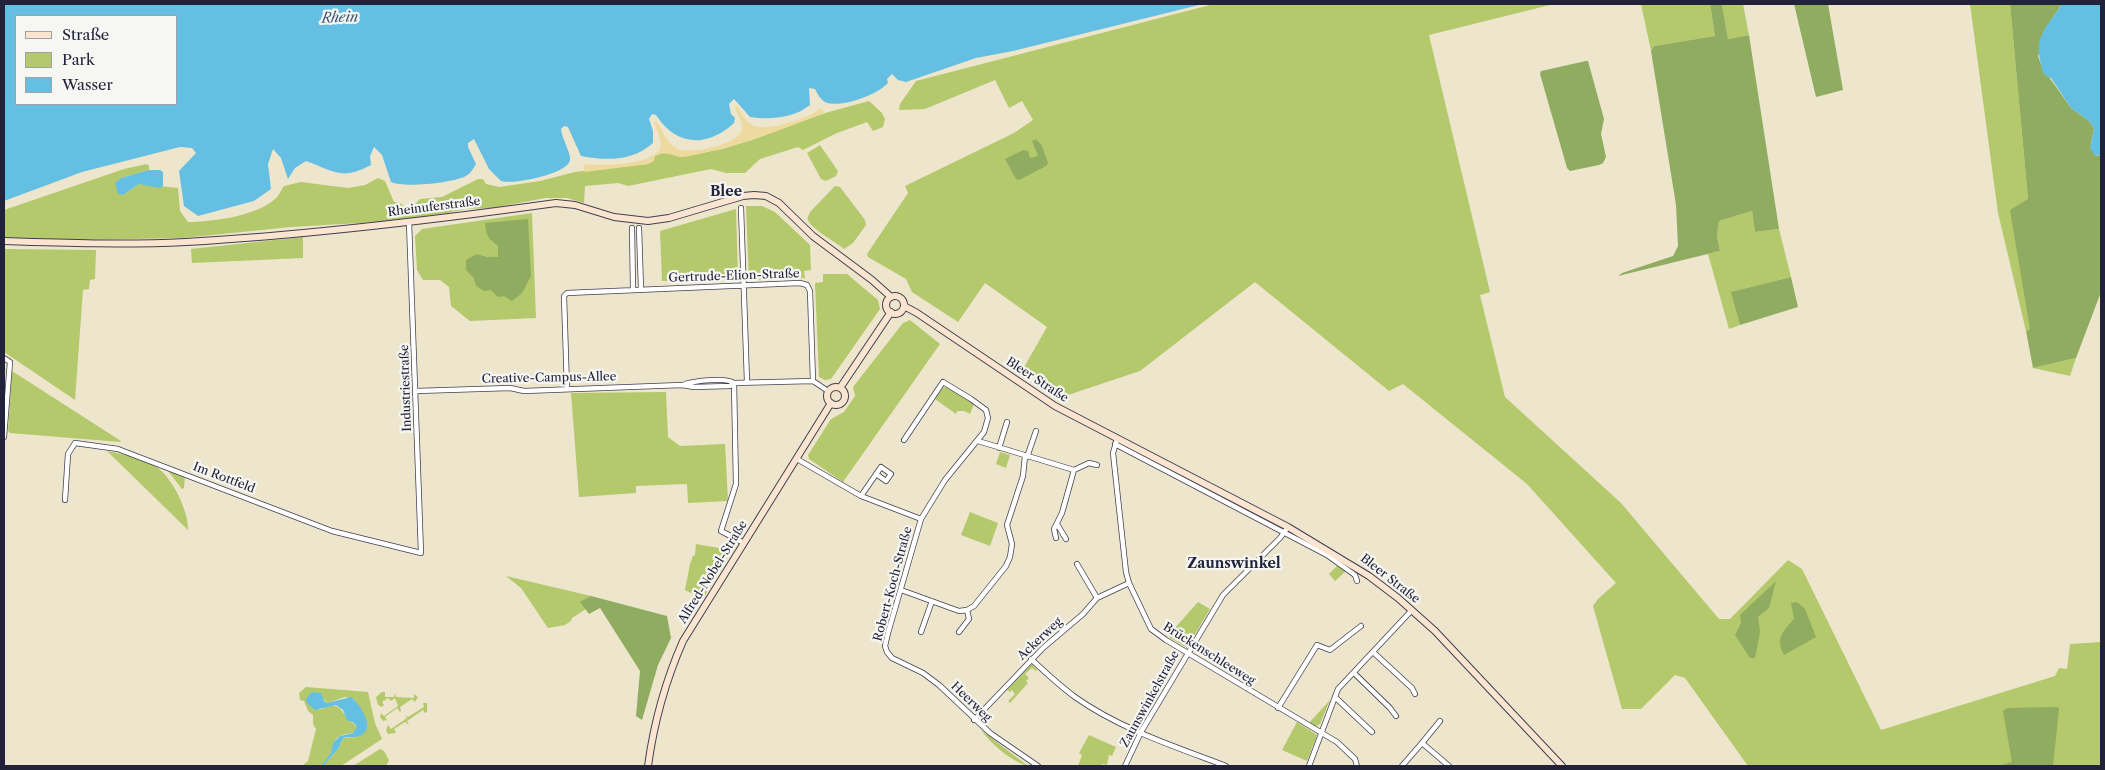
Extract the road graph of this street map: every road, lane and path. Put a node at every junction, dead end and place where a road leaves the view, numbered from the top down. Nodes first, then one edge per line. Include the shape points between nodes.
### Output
1 (741, 208) dead end
2 (409, 222) junction
3 (632, 228) dead end
4 (639, 228) dead end
5 (4, 241) edge
6 (744, 285) junction
7 (633, 289) junction
8 (641, 289) junction
9 (890, 297) junction
10 (904, 306) junction
11 (891, 312) junction
12 (4, 358) edge
13 (813, 381) junction
14 (747, 382) junction
15 (734, 383) junction
16 (840, 388) junction
17 (567, 389) junction
18 (828, 390) junction
19 (416, 391) junction
20 (831, 403) junction
21 (1007, 422) dead end
22 (1036, 431) dead end
23 (4, 437) edge
24 (904, 440) dead end
25 (978, 441) junction
26 (1116, 442) junction
27 (998, 448) junction
28 (1026, 456) junction
29 (797, 459) junction
30 (1163, 463) junction
31 (1096, 465) dead end
32 (1156, 466) junction
33 (1074, 470) junction
34 (876, 474) dead end
35 (860, 496) junction
36 (65, 500) dead end
37 (921, 519) junction
38 (1057, 524) junction
39 (1286, 530) junction
40 (1056, 538) dead end
41 (1066, 540) dead end
42 (744, 543) junction
43 (421, 553) joint
44 (1077, 564) dead end
45 (1357, 580) dead end
46 (1129, 583) junction
47 (901, 590) junction
48 (1096, 598) junction
49 (932, 601) junction
50 (967, 610) junction
51 (1412, 610) junction
52 (1360, 626) dead end
53 (921, 632) dead end
54 (959, 632) dead end
55 (1373, 652) junction
56 (1187, 653) junction
57 (888, 654) joint
58 (1032, 660) junction
59 (1354, 673) junction
60 (1415, 694) dead end
61 (1335, 697) junction
62 (1278, 708) junction
63 (1396, 716) dead end
64 (974, 720) junction
65 (1440, 721) dead end
66 (1141, 732) junction
67 (1372, 732) dead end
68 (1322, 733) junction
69 (1422, 743) junction
70 (648, 766) edge
71 (1038, 766) edge
72 (1125, 766) edge
73 (1226, 766) edge
74 (1309, 766) edge
75 (1357, 766) edge
76 (1402, 766) edge
77 (1448, 766) edge
78 (1562, 766) edge

1 - 6 street
2 - 5 street, Rheinuferstraße via 187,242
2 - 9 street, Rheinuferstraße via 556,203 624,219 658,220 750,195 766,196 779,203 813,236
2 - 19 street, Industriestraße
3 - 7 street
4 - 8 street
6 - 8 street, Gertrude-Elion-Straße
6 - 13 street, Gertrude-Elion-Straße via 807,285
6 - 14 street
7 - 8 street, Gertrude-Elion-Straße
7 - 17 street, Gertrude-Elion-Straße via 565,294
9 - 10 street via 900,297
9 - 11 street via 886,305
10 - 11 street via 900,312
10 - 26 street, Bleer Straße via 1055,406
11 - 16 street
12 - 23 street via 10,362
13 - 14 street, Creative-Campus-Allee
13 - 18 street
14 - 15 street, Creative-Campus-Allee
15 - 17 street, Creative-Campus-Allee via 725,386
15 - 42 street via 736,487 721,531
16 - 18 street
16 - 20 street via 844,399 838,404
17 - 19 street, Creative-Campus-Allee
18 - 20 street via 827,397
19 - 43 street, Industriestraße
20 - 29 street, Alfred-Nobel-Straße
21 - 27 street
22 - 28 street
24 - 25 street, Robert-Koch-Straße via 943,382 986,410 988,418
25 - 27 street
25 - 37 street, Robert-Koch-Straße via 945,480
26 - 30 street, Bleer Straße
26 - 32 street, Bleer Straße
26 - 46 street, Brückenschleeweg via 1113,453
27 - 28 street
28 - 33 street
28 - 50 street via 1007,525 1012,544 1010,557 974,606
29 - 35 street, Robert-Koch-Straße
29 - 42 street, Alfred-Nobel-Straße
30 - 32 street
30 - 39 street, Bleer Straße
31 - 33 street via 1089,463
32 - 39 street, Bleer Straße
33 - 38 street
34 - 35 street
35 - 37 street, Robert-Koch-Straße
36 - 43 street, Im Rottfeld via 68,454 75,443 100,445 155,462 332,531
37 - 47 street, Robert-Koch-Straße
38 - 40 street via 1054,529
38 - 41 street
39 - 45 street, Bleer Straße via 1344,566
39 - 51 street, Bleer Straße via 1369,576
39 - 56 street, Zaunswinkelstraße via 1223,595
42 - 70 street, Alfred-Nobel-Straße via 676,657 658,707
44 - 48 street
46 - 48 street, Ackerweg
46 - 56 street, Brückenschleeweg via 1154,632
47 - 49 street
47 - 57 street, Robert-Koch-Straße via 885,646
48 - 58 street, Ackerweg
49 - 50 street
49 - 53 street
50 - 54 street via 969,619
51 - 55 street
51 - 78 street, Bleer Straße via 1457,653
52 - 62 street via 1330,650 1317,645
55 - 59 street
55 - 60 street
56 - 62 street, Brückenschleeweg
56 - 66 street, Zaunswinkelstraße
57 - 64 street, Heerweg via 939,685
58 - 64 street, Ackerweg
58 - 66 street via 1077,698
59 - 61 street via 1338,689
59 - 63 street
61 - 67 street
61 - 68 street
62 - 68 street, Brückenschleeweg
64 - 71 street, Heerweg
65 - 69 street
66 - 72 street, Zaunswinkelstraße
66 - 73 street
68 - 74 street
68 - 75 street, Brückenschleeweg via 1337,742 1355,759
69 - 76 street
69 - 77 street

